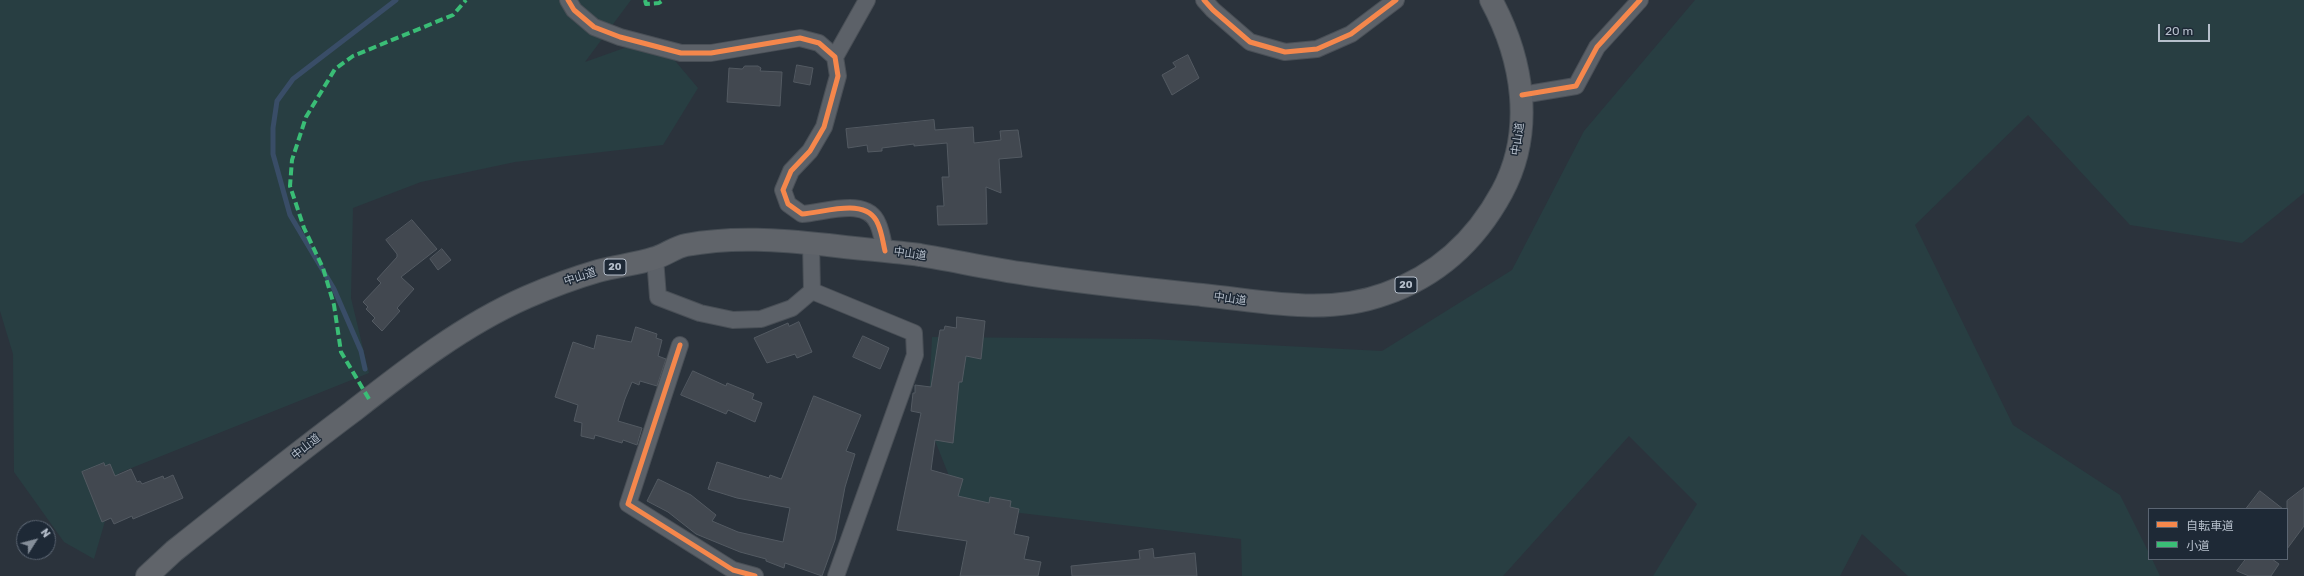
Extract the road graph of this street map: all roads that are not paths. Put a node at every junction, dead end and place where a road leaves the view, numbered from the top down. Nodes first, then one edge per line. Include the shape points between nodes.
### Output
1 (568, 0) edge
2 (867, 0) edge
3 (1204, 0) edge
4 (1396, 0) edge
5 (1491, 0) edge
6 (1640, 0) edge
7 (835, 57) junction
8 (1522, 95) junction
9 (811, 244) junction
10 (885, 251) junction
11 (655, 258) junction
12 (812, 291) junction
13 (680, 345) dead end
14 (147, 576) edge
15 (755, 576) edge
16 (836, 576) edge

1 - 7 street via 574,10 594,27 620,37 681,53 711,53 800,38 819,43
2 - 7 street
3 - 4 street via 1250,42 1285,52 1317,49 1351,34
5 - 8 highway, 中山道 / 20 via 1505,27 1516,61
6 - 8 street via 1597,47 1576,86
7 - 10 street via 838,76 824,127 810,151 791,171 783,190 788,204 802,214 849,206 868,212 878,223
8 - 10 highway, 中山道 / 20 via 1517,157 1507,182 1477,231 1460,249 1429,274 1377,297 1333,306 1279,305 1029,275
9 - 10 highway, 中山道 / 20
9 - 11 highway, 中山道 / 20 via 767,239 683,245
9 - 12 street
11 - 12 street via 658,297 700,313 733,320 761,319 792,308
11 - 14 highway, 中山道 / 20 via 599,270 558,284 526,297 458,335 301,451 174,551
12 - 16 street via 914,333 915,355
13 - 15 street via 628,504 733,570

